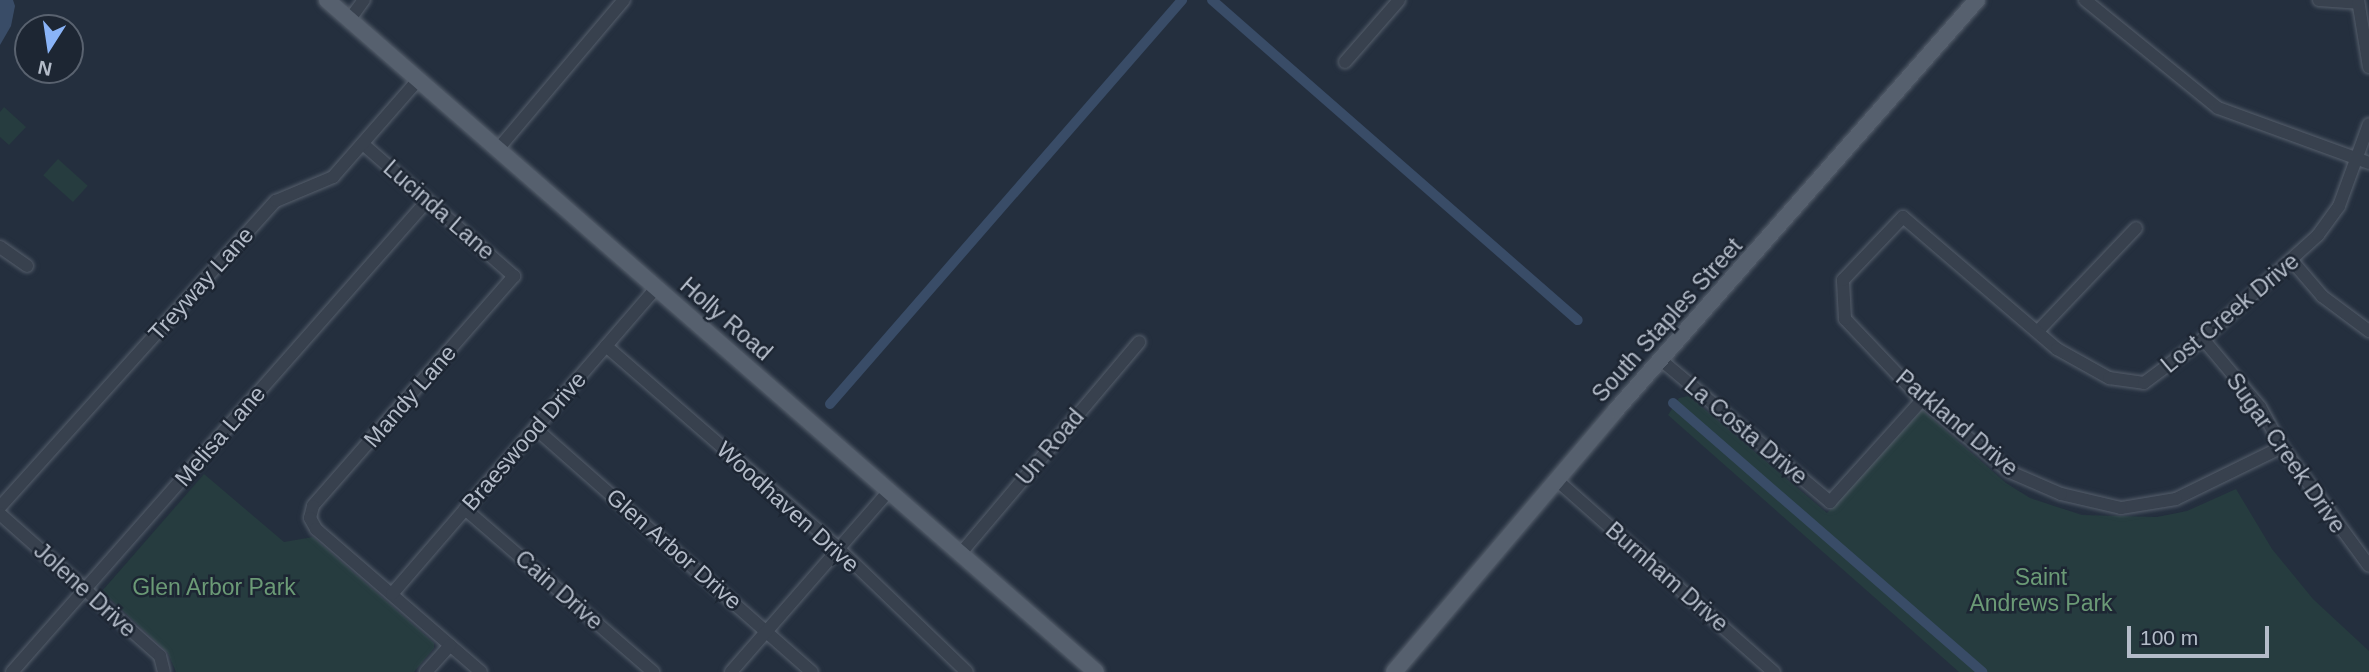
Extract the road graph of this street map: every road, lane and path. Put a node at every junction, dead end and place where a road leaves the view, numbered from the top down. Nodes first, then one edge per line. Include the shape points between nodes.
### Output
1 (327, 0) edge
2 (364, 0) edge
3 (624, 0) edge
4 (1399, 0) edge
5 (1978, 0) edge
6 (2085, 0) edge
7 (2319, 0) edge
8 (2358, 1) edge
9 (350, 19) junction
10 (1345, 62) dead end
11 (2369, 67) edge
12 (417, 81) junction
13 (2369, 124) edge
14 (363, 144) junction
15 (498, 149) junction
16 (2364, 161) edge
17 (427, 201) junction
18 (1903, 218) joint
19 (2136, 228) dead end
20 (0, 247) edge
21 (2293, 261) junction
22 (27, 266) dead end
23 (514, 276) joint
24 (656, 288) junction
25 (2038, 331) junction
26 (2369, 331) edge
27 (2203, 339) junction
28 (1139, 342) dead end
29 (606, 346) junction
30 (1661, 360) junction
31 (1922, 400) junction
32 (536, 428) junction
33 (2282, 447) junction
34 (1559, 482) junction
35 (888, 492) junction
36 (0, 507) edge
37 (465, 509) junction
38 (0, 514) edge
39 (836, 548) junction
40 (961, 553) junction
41 (2369, 566) edge
42 (85, 589) junction
43 (392, 594) junction
44 (768, 631) junction
45 (450, 645) junction
46 (165, 670) edge
47 (12, 672) edge
48 (426, 672) edge
49 (481, 672) edge
50 (653, 672) edge
51 (732, 672) edge
52 (812, 672) edge
53 (967, 672) edge
54 (1096, 672) edge
55 (1394, 672) edge
56 (1774, 672) edge

1 - 9 main road, Holly Road
2 - 9 street
3 - 15 street
4 - 10 street
5 - 30 main road, South Staples Street
6 - 16 street via 2218,108
7 - 8 street
8 - 11 street
9 - 12 main road, Holly Road
12 - 14 street, Treyway Lane
12 - 15 main road, Holly Road
13 - 16 street, Lost Creek Drive
14 - 17 street, Lucinda Lane
14 - 36 street, Treyway Lane via 333,177 276,201
15 - 24 main road, Holly Road
16 - 21 street, Lost Creek Drive via 2340,206
17 - 23 street, Lucinda Lane
17 - 42 street, Melisa Lane
18 - 25 street, Lost Creek Drive
18 - 31 street, Parkland Drive via 1856,260 1843,280 1842,298 1845,319
19 - 25 street
20 - 22 street
21 - 26 street via 2322,296
21 - 27 street, Lost Creek Drive
23 - 43 street, Mandy Lane via 313,506 310,518 316,529
24 - 29 street, Braeswood Drive
24 - 35 main road, Holly Road
25 - 27 street, Lost Creek Drive via 2057,349 2123,383 2144,383
27 - 33 street, Sugar Creek Drive via 2260,407
28 - 40 street, Un Road
29 - 32 street, Braeswood Drive
29 - 39 street, Woodhaven Drive
30 - 31 street, La Costa Drive via 1830,502
30 - 34 main road, South Staples Street
31 - 33 street, Parkland Drive via 2010,472 2061,494 2121,508 2176,499
32 - 37 street, Braeswood Drive
32 - 44 street, Glen Arbor Drive
33 - 41 street, Sugar Creek Drive
34 - 55 main road, South Staples Street
34 - 56 street, Burnham Drive
35 - 39 street
35 - 40 main road, Holly Road
37 - 43 street, Braeswood Drive
37 - 50 street, Cain Drive
38 - 42 street, Jolene Drive
39 - 44 street
39 - 53 street, Woodhaven Drive
40 - 54 main road, Holly Road
42 - 46 street, Jolene Drive via 160,656
42 - 47 street, Melisa Lane
43 - 45 street
44 - 51 street
44 - 52 street, Glen Arbor Drive
45 - 48 street
45 - 49 street

